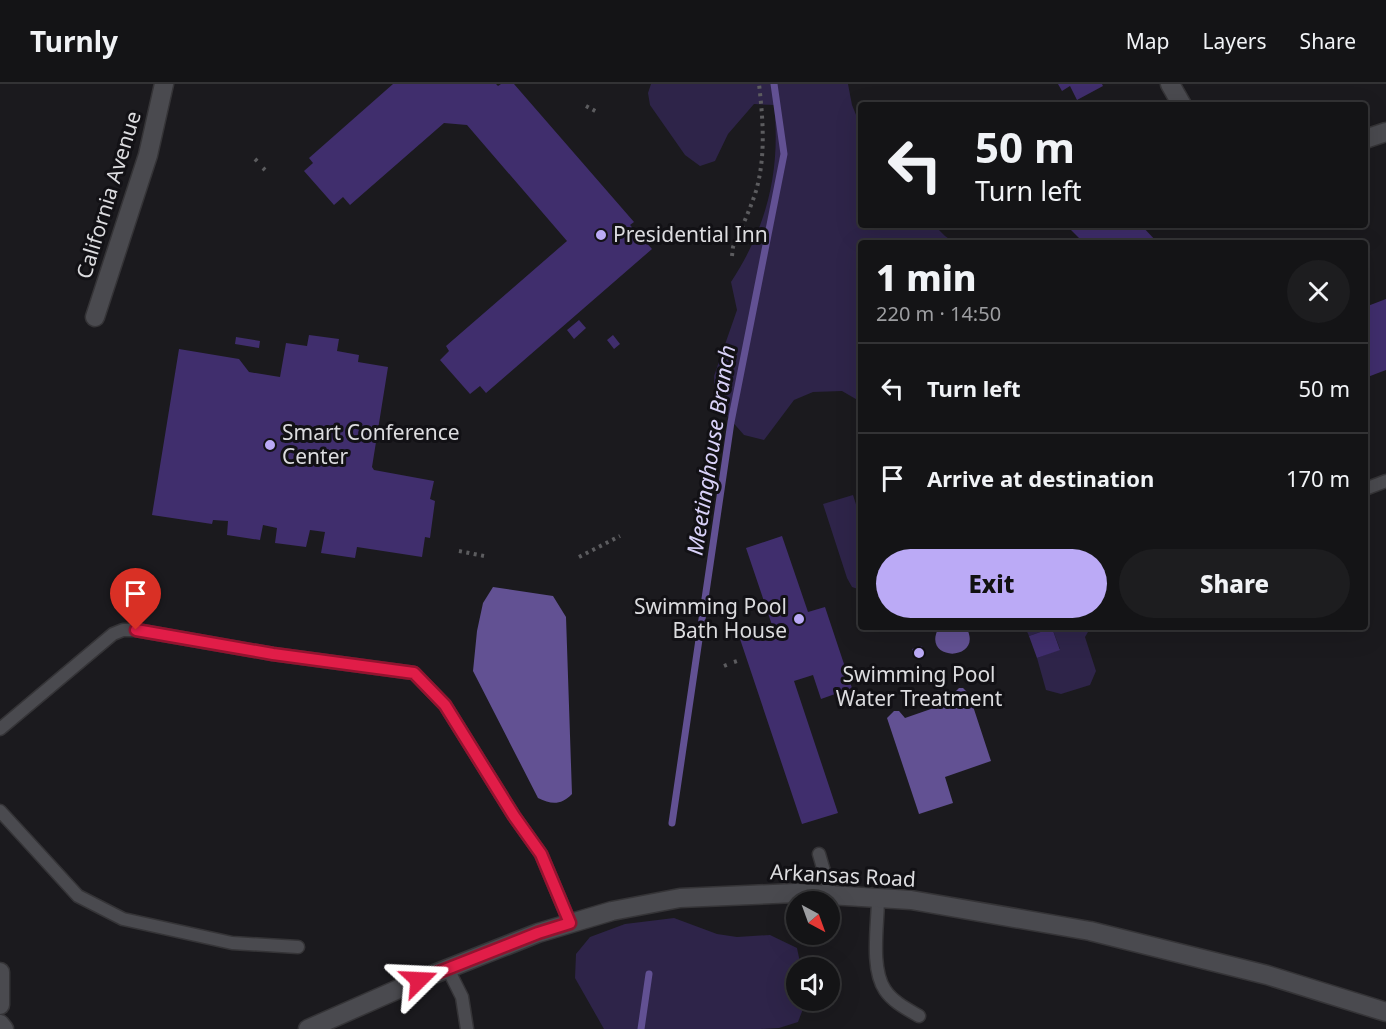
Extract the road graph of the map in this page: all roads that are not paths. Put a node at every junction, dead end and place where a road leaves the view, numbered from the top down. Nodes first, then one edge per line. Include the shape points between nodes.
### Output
1 (164, 84) edge
2 (1170, 84) edge
3 (1180, 102) edge
4 (1386, 132) edge
5 (1368, 138) edge
6 (95, 317) dead end
7 (1386, 481) edge
8 (1368, 488) edge
9 (0, 729) edge
10 (0, 811) edge
11 (819, 854) dead end
12 (830, 891) edge
13 (786, 894) edge
14 (840, 896) edge
15 (878, 898) junction
16 (570, 923) junction
17 (298, 947) dead end
18 (448, 969) junction
19 (0, 972) edge
20 (0, 1005) edge
21 (1386, 1012) edge
22 (919, 1016) dead end
23 (0, 1024) edge
24 (4, 1029) edge
25 (308, 1029) edge
26 (467, 1029) edge

1 - 6 street, California Avenue via 148,155
2 - 3 street
4 - 5 street
7 - 8 lane
9 - 16 lane via 113,634 123,630 414,673 445,705 541,854
10 - 17 lane via 78,896 123,919 232,943
11 - 12 lane
13 - 16 street, Arkansas Road via 680,898 639,904
14 - 15 street, Arkansas Road
15 - 21 street, Arkansas Road via 969,909 1090,931 1267,975
15 - 22 lane via 877,973 886,991
16 - 18 street, Arkansas Road
18 - 25 street, Arkansas Road
18 - 26 lane via 462,997
19 - 20 street
23 - 24 street

